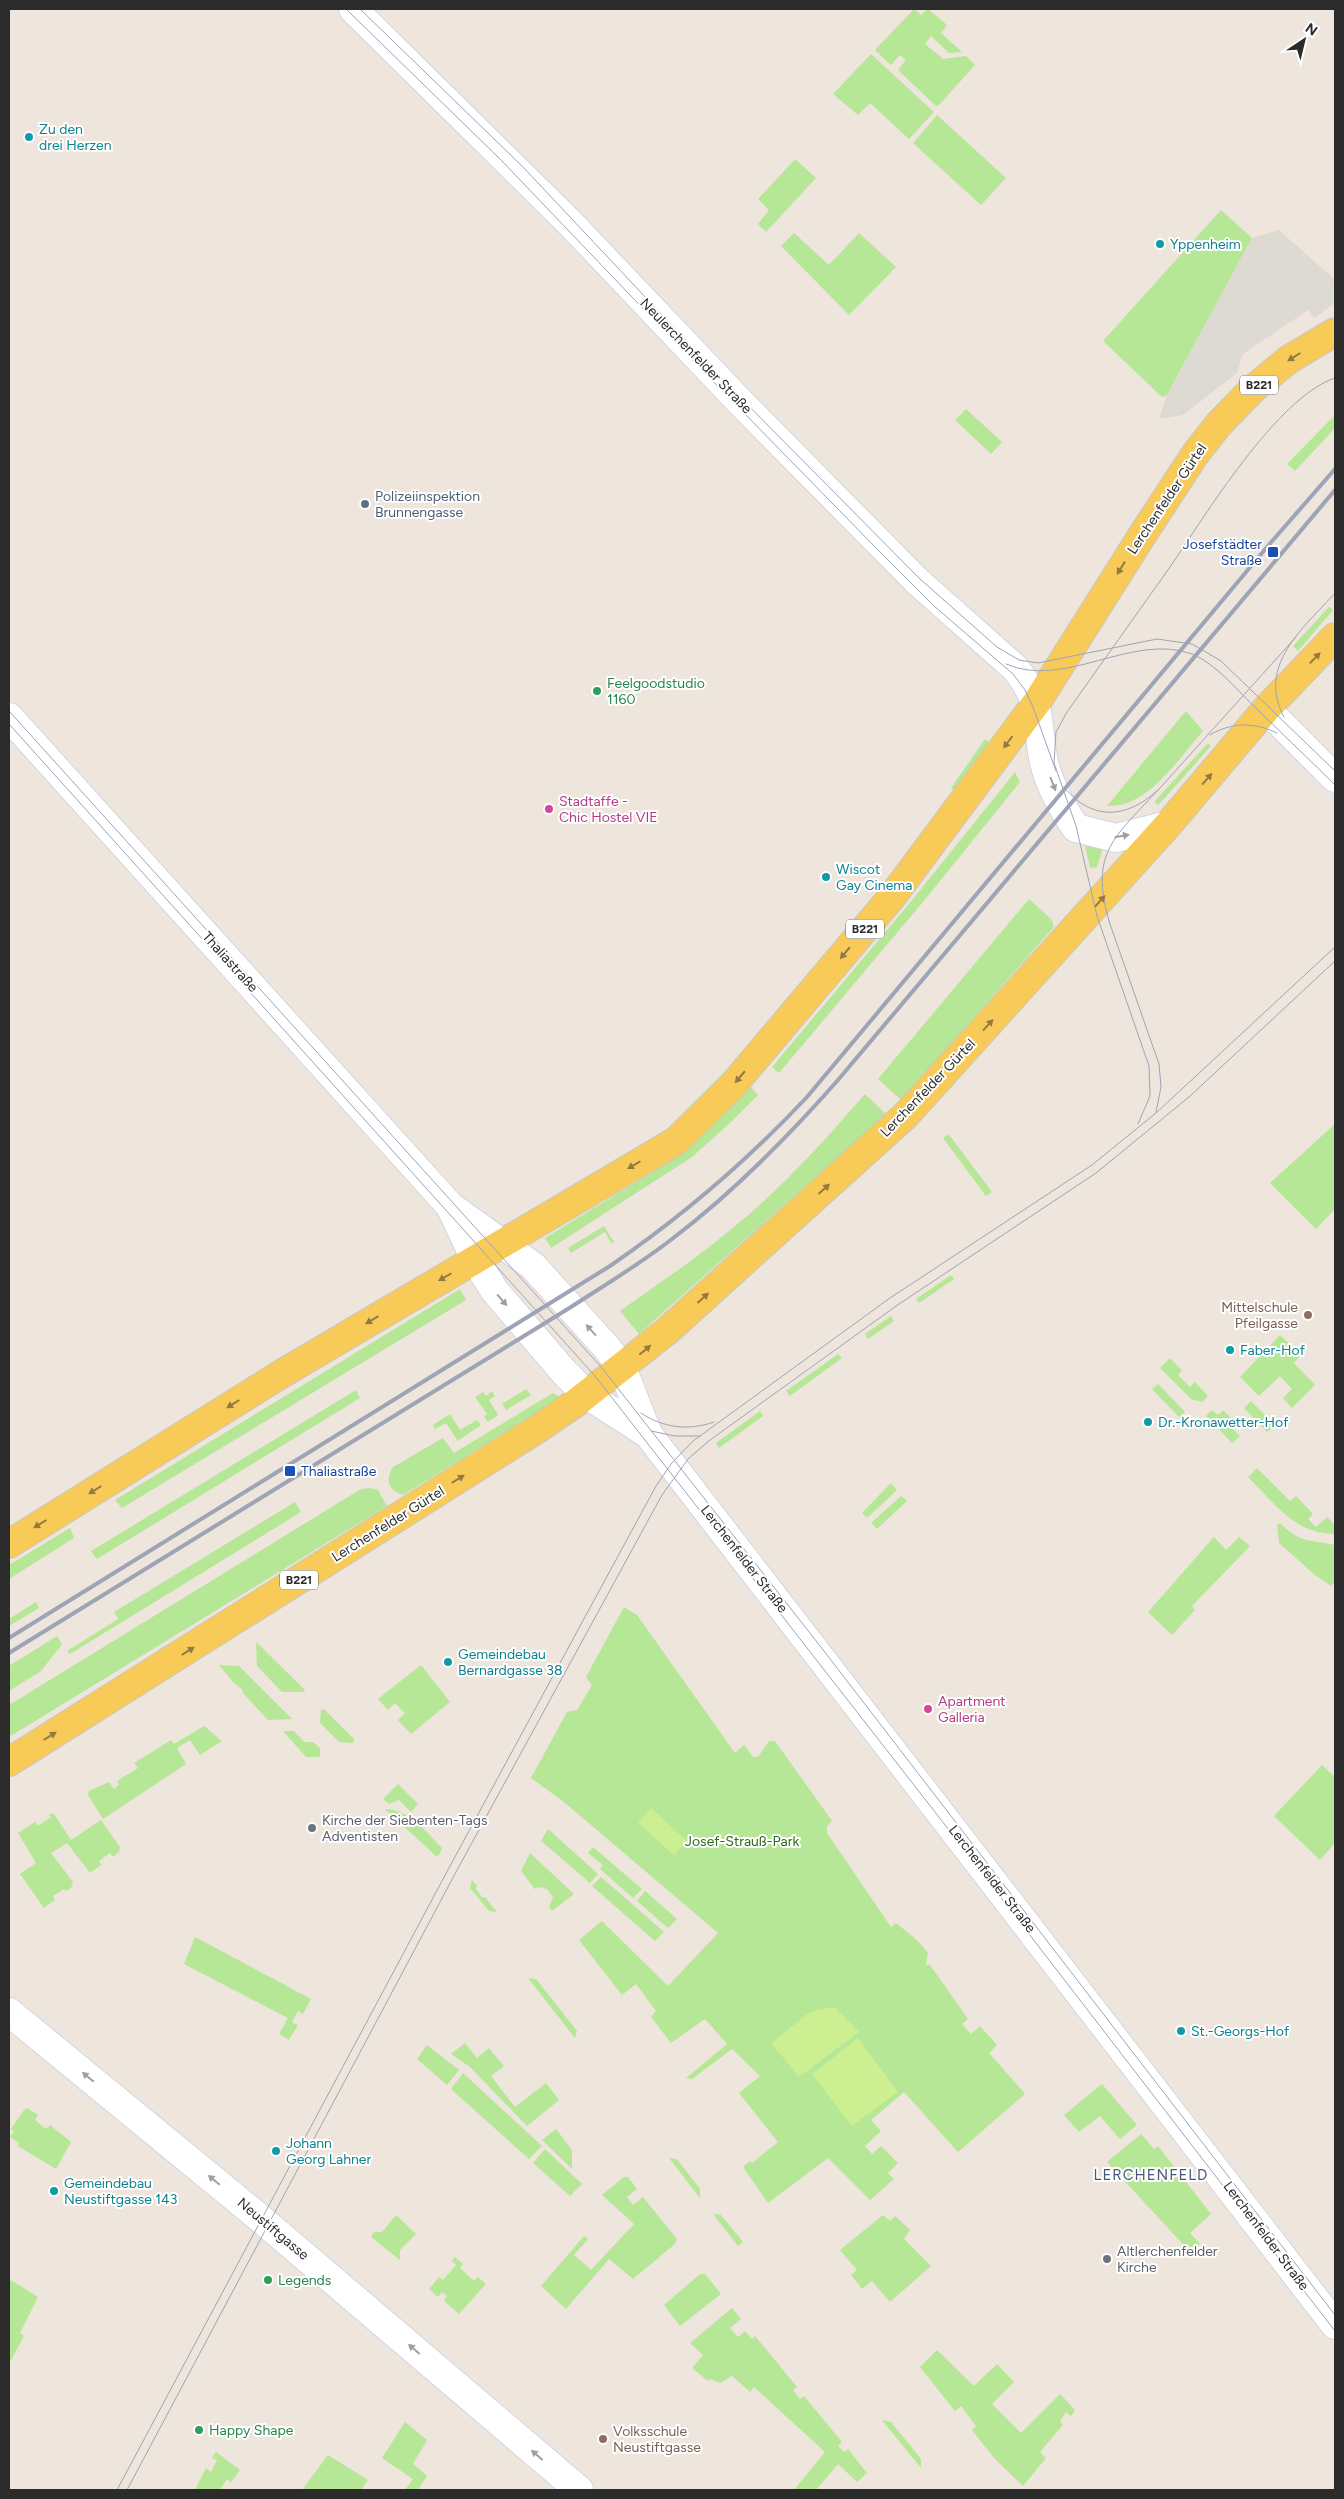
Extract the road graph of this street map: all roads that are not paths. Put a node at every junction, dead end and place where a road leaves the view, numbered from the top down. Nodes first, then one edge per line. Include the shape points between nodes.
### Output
1 (353, 9) edge
2 (1335, 332) edge
3 (1335, 637) edge
4 (1037, 702) junction
5 (1266, 709) junction
6 (9, 717) edge
7 (1335, 778) edge
8 (1168, 825) junction
9 (450, 1206) junction
10 (502, 1242) junction
11 (475, 1259) junction
12 (622, 1368) junction
13 (587, 1394) junction
14 (648, 1434) junction
15 (9, 1544) edge
16 (9, 1762) edge
17 (9, 2012) edge
18 (1335, 2325) edge
19 (579, 2490) edge

1 - 4 main road, Neulerchenfelder Straße via 570,223 917,582 1015,668 1028,683
2 -> 4 main road, Lerchenfelder Gürtel / B221 via 1288,360 1219,424 1142,534
5 -> 3 main road, Lerchenfelder Gürtel / B221
4 -> 8 main road via 1044,760 1060,803 1076,828 1116,838
4 -> 10 main road, Lerchenfelder Gürtel / B221 via 891,898 733,1085 676,1141
5 - 7 main road
8 -> 5 main road, Lerchenfelder Gürtel / B221
6 - 9 main road, Thaliastraße
12 -> 8 main road, Lerchenfelder Gürtel / B221 via 906,1115
9 - 10 main road
9 - 11 main road
10 - 11 main road, Lerchenfelder Gürtel / B221
12 -> 10 main road via 536,1270
11 -> 13 main road via 494,1290 568,1377
11 -> 15 main road, Lerchenfelder Gürtel / B221 via 283,1373
12 - 13 main road, Lerchenfelder Gürtel / B221
12 - 14 main road, Lerchenfelder Straße
13 - 14 main road, Lerchenfelder Straße
16 -> 13 main road, Lerchenfelder Gürtel / B221 via 244,1616 536,1430
14 - 18 main road, Lerchenfelder Straße
19 -> 17 main road, Neustiftgasse via 262,2219

